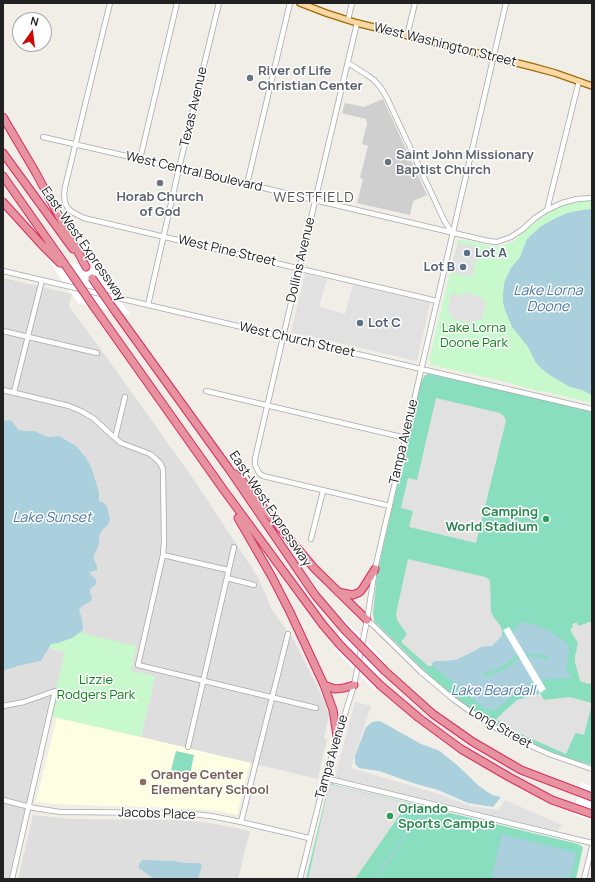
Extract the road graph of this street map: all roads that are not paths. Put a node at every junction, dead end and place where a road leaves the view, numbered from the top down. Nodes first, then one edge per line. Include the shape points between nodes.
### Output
1 (110, 3) edge
2 (177, 3) edge
3 (219, 3) edge
4 (290, 3) edge
5 (300, 3) edge
6 (352, 3) edge
7 (415, 3) edge
8 (506, 3) edge
9 (348, 20) junction
10 (357, 23) junction
11 (407, 36) junction
12 (494, 56) junction
13 (348, 64) junction
14 (578, 81) junction
15 (592, 86) edge
16 (3, 117) edge
17 (43, 136) dead end
18 (76, 144) junction
19 (3, 153) edge
20 (140, 159) junction
21 (179, 168) junction
22 (3, 176) edge
23 (247, 184) junction
24 (592, 198) edge
25 (315, 200) junction
26 (3, 202) edge
27 (547, 210) junction
28 (452, 233) junction
29 (164, 237) junction
30 (86, 267) junction
31 (300, 268) junction
32 (3, 271) edge
33 (73, 276) junction
34 (42, 280) junction
35 (437, 301) junction
36 (148, 305) junction
37 (3, 331) edge
38 (28, 337) junction
39 (283, 337) junction
40 (97, 353) dead end
41 (420, 369) junction
42 (3, 390) edge
43 (206, 391) dead end
44 (14, 392) junction
45 (125, 397) dead end
46 (268, 405) junction
47 (592, 410) edge
48 (115, 438) junction
49 (406, 438) junction
50 (229, 469) junction
51 (223, 489) junction
52 (323, 491) junction
53 (390, 506) junction
54 (311, 539) dead end
55 (234, 547) dead end
56 (163, 555) junction
57 (375, 569) junction
58 (228, 570) junction
59 (227, 578) junction
60 (254, 585) dead end
61 (338, 592) junction
62 (367, 620) junction
63 (288, 634) dead end
64 (203, 680) junction
65 (324, 684) junction
66 (354, 685) junction
67 (273, 697) junction
68 (3, 706) edge
69 (316, 708) dead end
70 (337, 736) junction
71 (188, 747) dead end
72 (592, 769) edge
73 (324, 778) junction
74 (592, 797) edge
75 (3, 800) edge
76 (29, 807) junction
77 (592, 814) edge
78 (241, 822) junction
79 (309, 838) junction
80 (592, 843) edge
81 (592, 847) edge
82 (12, 879) edge
83 (300, 879) edge
84 (584, 879) edge

1 - 18 street
2 - 20 street
3 - 21 street, Texas Avenue
4 - 23 street
5 - 9 main road, West Washington Street
6 - 9 street
7 - 11 street
8 - 12 street, Tampa Avenue
9 - 10 main road, West Washington Street
10 - 11 main road, West Washington Street
10 - 13 street, Dollins Avenue
11 - 12 main road, West Washington Street
12 - 14 main road, West Washington Street
12 - 28 street, Tampa Avenue
13 - 25 street, Dollins Avenue
13 - 28 street via 381,88
14 - 15 main road, West Washington Street
14 - 27 street
16 - 30 highway
17 - 18 street, West Central Boulevard
18 - 20 street, West Central Boulevard
18 - 29 street, West Pine Street via 65,187 67,207 84,218
19 - 30 highway, East-West Expressway
20 - 21 street, West Central Boulevard
21 - 23 street, West Central Boulevard
21 - 29 street, Texas Avenue
22 - 33 highway, East-West Expressway
23 - 25 street, West Central Boulevard
24 - 27 street, West Central Boulevard via 577,199
25 - 28 street, West Central Boulevard
25 - 31 street, Dollins Avenue
26 - 33 highway
27 - 28 street, West Central Boulevard via 523,229 502,241 488,241
28 - 35 street, Tampa Avenue
29 - 31 street, West Pine Street
29 - 36 street, Texas Avenue
30 - 50 highway, East-West Expressway, bridge
31 - 35 street, West Pine Street
31 - 39 street, Dollins Avenue
32 - 34 street, West Church Street
33 - 51 highway, East-West Expressway, bridge
34 - 36 street, West Church Street
34 - 38 street
35 - 41 street, Tampa Avenue
36 - 39 street, West Church Street
37 - 38 street
38 - 40 street
38 - 44 street
39 - 41 street, West Church Street
39 - 46 street, Dollins Avenue
41 - 47 street, West Church Street
41 - 49 street, Tampa Avenue
42 - 44 street
43 - 46 street
44 - 48 street via 81,411
45 - 48 street
46 - 49 street
46 - 52 street, Dollins Avenue via 255,459 259,473 269,478
48 - 56 street via 121,443 150,454 163,469
49 - 53 street, Tampa Avenue
50 - 61 highway via 240,478 292,543
50 - 74 highway, East-West Expressway, bridge via 315,595 385,671 432,714 521,770
51 - 65 highway via 272,577
51 - 77 highway, East-West Expressway, bridge via 319,619 341,646 380,685 461,749 546,796
52 - 53 street
52 - 54 street
53 - 57 street, Tampa Avenue
55 - 58 street
56 - 58 street
56 - 64 street via 138,665
57 - 61 highway via 360,592 352,595
57 - 62 street, Tampa Avenue
58 - 59 street
59 - 60 street
59 - 64 street
61 - 62 highway
62 - 66 street, Tampa Avenue
62 - 72 street, Long Street via 421,672 471,712 525,743
63 - 67 street
64 - 67 street
64 - 71 street
65 - 66 highway via 335,689
65 - 70 highway via 333,710
66 - 70 street, Tampa Avenue
67 - 69 street
67 - 78 street
68 - 76 street via 55,691
70 - 73 street, Tampa Avenue
73 - 79 street, Tampa Avenue
73 - 80 street
75 - 76 street, Jacobs Place
76 - 78 street, Jacobs Place via 60,812 184,813
76 - 82 street
78 - 79 street, Jacobs Place
79 - 83 street, Tampa Avenue
81 - 84 street

